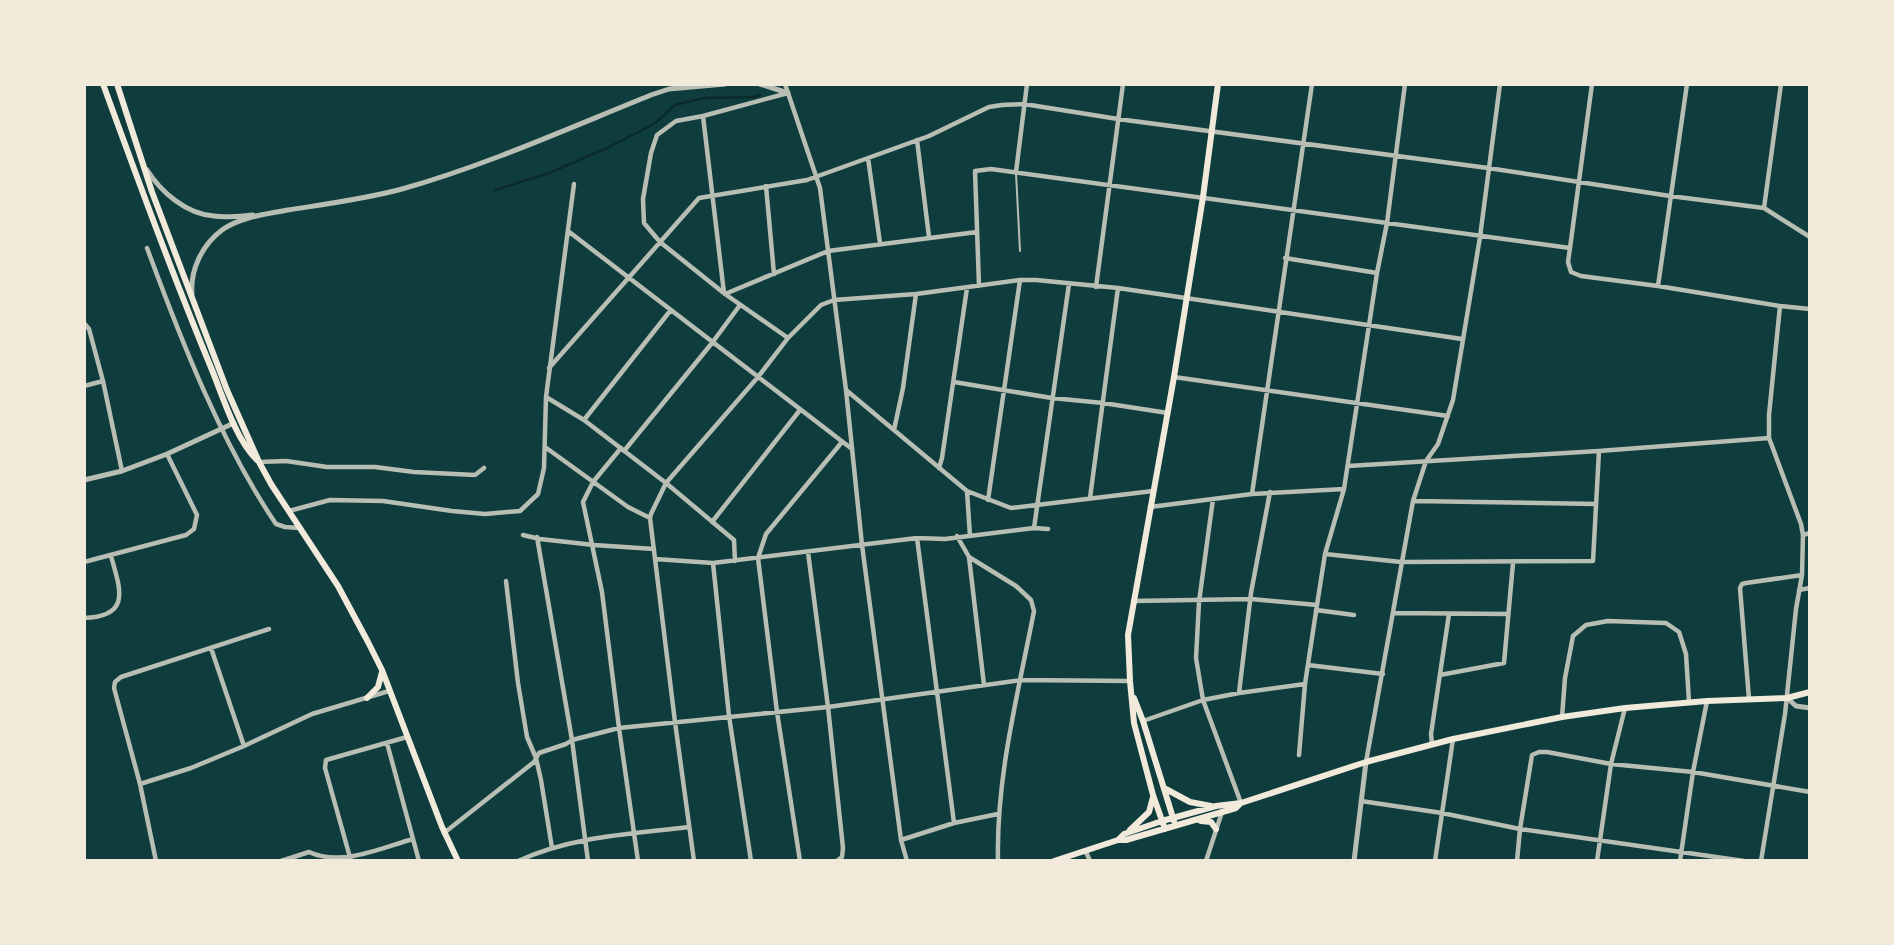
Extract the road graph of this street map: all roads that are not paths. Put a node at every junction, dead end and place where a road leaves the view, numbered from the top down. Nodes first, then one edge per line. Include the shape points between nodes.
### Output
1 (103, 84) edge
2 (117, 84) edge
3 (725, 84) edge
4 (760, 84) edge
5 (786, 84) edge
6 (1027, 84) edge
7 (1123, 84) edge
8 (1218, 84) edge
9 (1312, 84) edge
10 (1405, 84) edge
11 (1500, 84) edge
12 (1592, 84) edge
13 (1687, 84) edge
14 (1781, 84) edge
15 (669, 87) edge
16 (788, 92) junction
17 (1024, 104) junction
18 (703, 116) junction
19 (1118, 119) junction
20 (1212, 131) junction
21 (917, 140) junction
22 (1303, 143) junction
23 (1396, 156) junction
24 (868, 158) junction
25 (144, 165) junction
26 (1488, 168) junction
27 (1016, 172) junction
28 (816, 176) junction
29 (1579, 182) junction
30 (574, 184) dead end
31 (1109, 184) junction
32 (766, 186) junction
33 (713, 195) junction
34 (1670, 196) junction
35 (1203, 197) junction
36 (1764, 208) junction
37 (1292, 209) junction
38 (266, 214) junction
39 (1387, 223) junction
40 (568, 231) junction
41 (977, 232) junction
42 (1480, 236) junction
43 (929, 237) junction
44 (1810, 237) edge
45 (660, 242) junction
46 (880, 244) junction
47 (147, 248) dead end
48 (1570, 248) junction
49 (828, 251) junction
50 (1020, 251) dead end
51 (1285, 257) junction
52 (1377, 273) junction
53 (774, 274) junction
54 (628, 279) junction
55 (1020, 281) junction
56 (1069, 284) junction
57 (979, 286) junction
58 (1658, 286) junction
59 (1096, 287) junction
60 (967, 288) junction
61 (1118, 288) junction
62 (916, 293) junction
63 (725, 294) junction
64 (193, 298) junction
65 (1186, 298) junction
66 (834, 300) junction
67 (740, 305) junction
68 (1780, 306) junction
69 (1810, 309) edge
70 (670, 311) junction
71 (1278, 311) junction
72 (84, 323) edge
73 (1370, 324) junction
74 (788, 338) junction
75 (1462, 339) junction
76 (712, 343) junction
77 (549, 368) junction
78 (758, 377) junction
79 (1174, 377) junction
80 (223, 380) junction
81 (103, 381) junction
82 (954, 382) junction
83 (84, 386) edge
84 (1004, 389) junction
85 (1266, 389) junction
86 (846, 390) junction
87 (545, 397) junction
88 (1052, 398) junction
89 (1103, 403) junction
90 (1358, 404) junction
91 (800, 410) junction
92 (1168, 413) junction
93 (1448, 416) junction
94 (584, 420) junction
95 (234, 423) junction
96 (223, 428) junction
97 (894, 430) junction
98 (1769, 438) junction
99 (842, 442) junction
100 (544, 446) junction
101 (622, 450) junction
102 (852, 450) junction
103 (1599, 451) junction
104 (167, 454) junction
105 (1426, 461) junction
106 (259, 462) junction
107 (1348, 466) junction
108 (484, 468) dead end
109 (939, 468) junction
110 (122, 471) junction
111 (84, 480) edge
112 (593, 482) junction
113 (666, 483) junction
114 (1344, 488) junction
115 (967, 491) junction
116 (1153, 491) junction
117 (1270, 492) junction
118 (1252, 494) junction
119 (1090, 498) junction
120 (1213, 499) junction
121 (988, 500) junction
122 (1413, 501) junction
123 (1038, 504) junction
124 (1596, 504) junction
125 (1150, 507) junction
126 (288, 511) junction
127 (650, 518) junction
128 (712, 522) junction
129 (299, 528) junction
130 (1034, 528) junction
131 (1048, 529) dead end
132 (1810, 533) edge
133 (523, 535) dead end
134 (1803, 535) junction
135 (957, 536) junction
136 (970, 536) junction
137 (537, 537) junction
138 (917, 538) junction
139 (594, 545) junction
140 (862, 545) junction
141 (654, 549) junction
142 (808, 552) junction
143 (1325, 554) junction
144 (111, 556) junction
145 (969, 557) junction
146 (758, 558) junction
147 (655, 559) junction
148 (735, 561) junction
149 (84, 562) edge
150 (1401, 562) junction
151 (1513, 563) junction
152 (713, 564) junction
153 (1802, 575) junction
154 (506, 581) dead end
155 (1810, 588) edge
156 (1799, 590) junction
157 (1200, 599) junction
158 (1251, 599) junction
159 (1133, 601) junction
160 (1316, 608) junction
161 (1394, 614) junction
162 (1449, 614) junction
163 (1508, 614) junction
164 (1353, 615) dead end
165 (84, 618) edge
166 (269, 629) dead end
167 (211, 648) junction
168 (1308, 665) junction
169 (382, 670) junction
170 (1383, 674) junction
171 (1440, 674) junction
172 (1021, 680) junction
173 (1130, 681) junction
174 (1305, 684) junction
175 (984, 685) junction
176 (389, 691) junction
177 (937, 691) junction
178 (1131, 691) junction
179 (1810, 691) edge
180 (1239, 693) junction
181 (367, 698) junction
182 (1787, 698) junction
183 (883, 699) junction
184 (1749, 699) junction
185 (1203, 700) junction
186 (1707, 701) junction
187 (1689, 702) junction
188 (828, 707) junction
189 (1625, 708) junction
190 (1810, 708) edge
191 (777, 712) junction
192 (729, 716) junction
193 (1562, 717) junction
194 (1143, 721) junction
195 (675, 722) junction
196 (619, 728) junction
197 (407, 737) junction
198 (572, 740) junction
199 (1453, 740) junction
200 (387, 743) junction
201 (1432, 744) junction
202 (244, 746) junction
203 (1299, 755) dead end
204 (536, 758) junction
205 (1366, 762) junction
206 (1611, 764) junction
207 (1693, 772) junction
208 (140, 784) junction
209 (1772, 787) junction
210 (1164, 788) junction
211 (1810, 792) edge
212 (1153, 795) junction
213 (1361, 801) junction
214 (1241, 803) junction
215 (1216, 806) junction
216 (1222, 812) junction
217 (1442, 813) junction
218 (998, 814) junction
219 (1196, 820) junction
220 (1162, 821) junction
221 (1175, 822) junction
222 (954, 823) junction
223 (690, 827) junction
224 (1165, 829) junction
225 (1216, 829) junction
226 (1520, 829) junction
227 (444, 833) junction
228 (633, 834) junction
229 (1124, 834) junction
230 (413, 839) junction
231 (585, 839) junction
232 (901, 840) junction
233 (1118, 840) junction
234 (1600, 841) junction
235 (552, 848) junction
236 (1086, 852) junction
237 (1681, 852) junction
238 (351, 859) edge
239 (281, 860) edge
240 (156, 861) edge
241 (419, 861) edge
242 (459, 861) edge
243 (518, 861) edge
244 (588, 861) edge
245 (638, 861) edge
246 (694, 861) edge
247 (751, 861) edge
248 (800, 861) edge
249 (837, 861) edge
250 (907, 861) edge
251 (998, 861) edge
252 (1055, 861) edge
253 (1090, 861) edge
254 (1206, 861) edge
255 (1354, 861) edge
256 (1435, 861) edge
257 (1517, 861) edge
258 (1597, 861) edge
259 (1680, 861) edge
260 (1744, 861) edge
261 (1761, 861) edge

1 - 95 main road
2 - 25 main road
3 - 15 street
4 - 16 street
5 - 16 street
6 - 17 street
7 - 19 street
8 - 20 main road
9 - 22 street
10 - 23 street
11 - 26 street
12 - 29 street
13 - 34 street
14 - 36 street
15 - 38 street via 431,180
16 - 18 street
16 - 28 street
17 - 19 street
17 - 21 street via 989,107
17 - 27 street
18 - 33 street
18 - 45 street via 676,121 657,135 643,198 644,223
19 - 20 street
19 - 31 street
20 - 22 street
20 - 35 main road
21 - 24 street
21 - 43 street
22 - 23 street
22 - 37 street
23 - 26 street
23 - 39 street
24 - 28 street
24 - 46 street
25 - 38 street via 167,193 198,212
25 - 64 main road
26 - 29 street
26 - 42 street
27 - 31 street
27 - 41 street via 975,171
27 - 50 lane
28 - 32 street
28 - 49 street
29 - 34 street
29 - 48 street
30 - 40 street
31 - 35 street
31 - 59 street
32 - 33 street
32 - 53 street
33 - 45 street via 699,198
33 - 63 street
34 - 36 street
34 - 58 street
35 - 37 street
35 - 65 main road
36 - 44 street
37 - 39 street
37 - 51 street
38 - 64 street via 233,223 208,244 193,272
39 - 42 street
39 - 52 street
40 - 54 street
40 - 77 street
41 - 43 street
41 - 57 street
42 - 48 street
42 - 75 street
43 - 46 street
45 - 54 street
45 - 63 street
46 - 49 street
47 - 96 street
48 - 58 street via 1572,272 1581,276
49 - 53 street
49 - 66 street
51 - 52 street
51 - 71 street
52 - 73 street
53 - 63 street
54 - 70 street
54 - 77 street
55 - 56 street
55 - 57 street
55 - 84 street
56 - 59 street
56 - 88 street
57 - 60 street
58 - 68 street
59 - 61 street
60 - 62 street
60 - 82 street
61 - 65 street
61 - 89 street
62 - 66 street
62 - 97 street
63 - 67 street
64 - 80 main road
65 - 71 street
65 - 79 main road
66 - 74 street via 821,305
66 - 86 street
67 - 74 street
67 - 76 street
68 - 69 street
68 - 98 street
70 - 76 street
70 - 94 street
71 - 73 street
71 - 85 street
72 - 81 street
73 - 75 street
73 - 90 street
74 - 78 street
75 - 93 street
76 - 78 street
76 - 101 street
77 - 87 street
78 - 91 street
78 - 113 street
79 - 85 street
79 - 92 main road
80 - 95 main road
80 - 106 main road
81 - 83 street
81 - 110 street
82 - 84 street
82 - 109 street
84 - 88 street
84 - 121 street
85 - 90 street
85 - 118 street
86 - 97 street
86 - 102 street
87 - 94 street
87 - 100 street
88 - 89 street
88 - 123 street
89 - 92 street
89 - 119 street
90 - 93 street
90 - 107 street
91 - 99 street
91 - 128 street
92 - 116 main road
93 - 105 street
94 - 101 street
95 - 96 street
95 - 106 main road via 239,424
96 - 104 street
96 - 129 street via 276,524
97 - 109 street
98 - 103 street
98 - 134 street
99 - 102 street
99 - 146 street via 766,534
100 - 112 street
100 - 126 street via 538,494 520,511 485,514 383,501 330,500
101 - 112 street
101 - 113 street
102 - 140 street
103 - 105 street
103 - 124 street
104 - 110 street
104 - 144 street via 197,515 194,529
105 - 107 street
105 - 122 street
106 - 108 street via 475,475
106 - 126 main road
107 - 114 street
109 - 115 street
110 - 111 street
112 - 127 street
112 - 139 street via 583,502
113 - 127 street
113 - 128 street
114 - 117 street
114 - 143 street
115 - 121 street
115 - 136 street
116 - 119 street
116 - 125 main road
117 - 118 street
117 - 158 street
118 - 120 street
119 - 123 street
120 - 125 street
120 - 157 street
121 - 123 street via 1011,508
122 - 124 street
122 - 150 street
123 - 130 street
124 - 151 street via 1593,561
125 - 159 main road
126 - 129 main road
127 - 141 street
128 - 148 street via 734,540
129 - 169 main road via 338,586
130 - 131 street
130 - 136 street
132 - 134 street
133 - 137 street
134 - 153 street
135 - 136 street
135 - 138 street
135 - 145 street
137 - 139 street
137 - 198 street
138 - 140 street
138 - 177 street
139 - 141 street
139 - 196 street
140 - 142 street
140 - 183 street
141 - 147 street
142 - 146 street
142 - 188 street
143 - 150 street
143 - 160 street
144 - 149 street
144 - 165 street via 121,592 116,606 108,614
145 - 172 street via 1031,600 1034,611
145 - 175 street
146 - 148 street
146 - 191 street
147 - 152 street
147 - 195 street
148 - 152 street
150 - 151 street
150 - 161 street
151 - 163 street
152 - 192 street
153 - 156 street
153 - 184 street via 1746,583 1740,588
154 - 204 street via 527,737
155 - 156 street
156 - 182 street
157 - 158 street
157 - 159 street
157 - 185 street via 1196,658
158 - 160 street
158 - 180 street
159 - 173 main road via 1128,635
160 - 164 street
160 - 168 street
161 - 162 street
161 - 170 street
162 - 163 street
162 - 171 street
163 - 171 street via 1504,663
166 - 167 street
167 - 202 street
167 - 208 street via 115,682
168 - 170 street
168 - 174 street
169 - 176 main road
169 - 181 main road via 379,684
170 - 205 street
171 - 201 street
172 - 173 street
172 - 175 street
172 - 218 street
173 - 178 main road
174 - 180 street
174 - 203 street
175 - 177 street
176 - 181 street
176 - 197 main road
177 - 183 street
177 - 222 street
178 - 194 main road
178 - 212 main road via 1134,723
179 - 182 main road
180 - 185 street
181 - 202 street via 312,714
182 - 184 main road
182 - 190 street via 1796,706
182 - 209 street
183 - 188 street
183 - 232 street
184 - 186 main road
185 - 194 street
185 - 214 street
186 - 187 main road
186 - 207 street
187 - 189 main road
187 - 193 street via 1686,654 1679,632 1666,623 1608,621 1586,625 1573,636
188 - 191 street
188 - 249 street via 843,848
189 - 193 main road
189 - 206 street
191 - 192 street
191 - 248 street
192 - 195 street
192 - 247 street
193 - 199 main road
194 - 210 main road
195 - 196 street
195 - 223 street
196 - 198 street
196 - 228 street
197 - 200 street
197 - 227 main road
198 - 204 street via 538,753
198 - 231 street
199 - 201 main road
199 - 217 street
200 - 230 street
200 - 238 street via 326,760
201 - 205 main road
202 - 208 street
204 - 227 street
204 - 235 street
205 - 213 street
205 - 214 main road
206 - 207 street
206 - 226 street via 1547,752 1532,755
206 - 234 street
207 - 209 street
207 - 237 street
208 - 240 street
209 - 211 street
209 - 261 street
210 - 215 main road via 1190,802
210 - 221 main road
212 - 220 main road
212 - 229 main road via 1149,813
213 - 217 street
213 - 255 street
214 - 215 main road
214 - 216 main road
215 - 221 main road
216 - 219 main road
216 - 225 street
217 - 226 street
217 - 256 street
218 - 222 street
218 - 251 street
219 - 221 main road
219 - 225 main road via 1211,822
220 - 221 main road
220 - 224 main road
220 - 229 main road
221 - 224 main road
222 - 232 street
223 - 228 street
223 - 246 street
224 - 233 main road
225 - 254 street
226 - 234 street
226 - 257 street
227 - 242 main road
228 - 231 street
228 - 245 street
229 - 233 main road
230 - 238 street
230 - 241 street
231 - 235 street
231 - 244 street
232 - 250 street
233 - 236 main road
234 - 237 street
234 - 258 street
235 - 243 street
236 - 252 main road
236 - 253 street
237 - 259 street
237 - 260 street
238 - 239 street via 309,852

